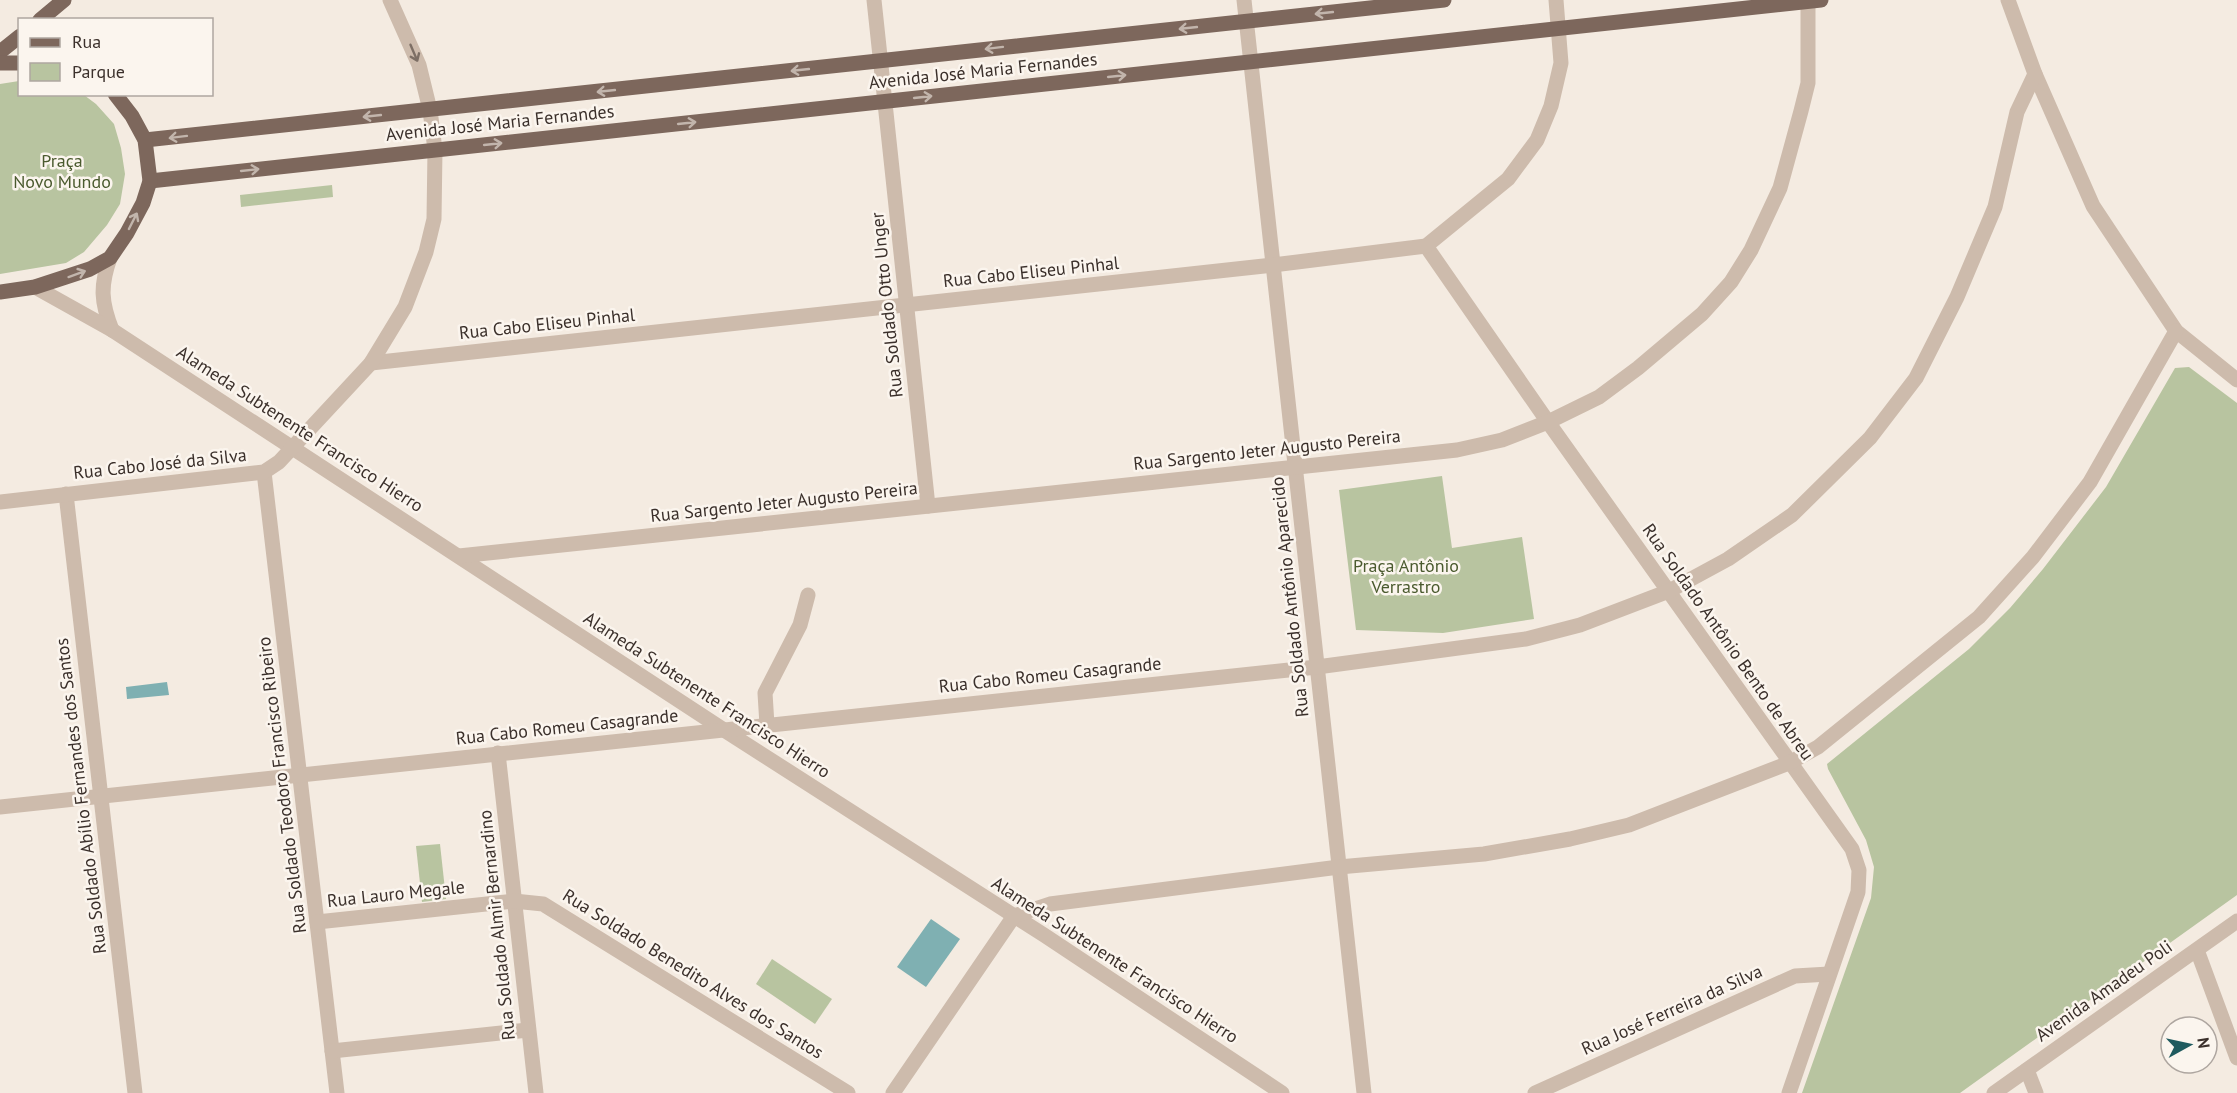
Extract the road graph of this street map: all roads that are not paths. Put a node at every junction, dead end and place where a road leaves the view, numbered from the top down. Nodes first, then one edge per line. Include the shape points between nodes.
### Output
1 (65, 0) edge
2 (390, 0) edge
3 (874, 0) edge
4 (1244, 0) edge
5 (1444, 0) edge
6 (1556, 0) edge
7 (1812, 0) edge
8 (2008, 0) edge
9 (42, 18) edge
10 (57, 18) edge
11 (1246, 21) junction
12 (1560, 28) junction
13 (18, 38) edge
14 (0, 52) edge
15 (881, 61) junction
16 (1250, 62) junction
17 (0, 63) edge
18 (18, 63) edge
19 (2034, 74) junction
20 (117, 96) edge
21 (885, 101) junction
22 (430, 110) junction
23 (145, 140) junction
24 (435, 150) junction
25 (150, 181) junction
26 (1426, 246) junction
27 (110, 258) junction
28 (1273, 265) junction
29 (35, 287) junction
30 (0, 292) edge
31 (906, 305) junction
32 (112, 330) junction
33 (2176, 331) junction
34 (371, 363) junction
35 (2237, 380) edge
36 (1548, 422) junction
37 (292, 447) junction
38 (1295, 466) junction
39 (264, 472) junction
40 (66, 494) junction
41 (0, 502) edge
42 (928, 506) junction
43 (459, 556) junction
44 (1669, 591) junction
45 (808, 595) dead end
46 (1317, 667) junction
47 (767, 725) junction
48 (724, 730) junction
49 (498, 753) junction
50 (1789, 762) junction
51 (300, 774) junction
52 (101, 796) junction
53 (0, 807) edge
54 (1339, 867) junction
55 (514, 901) junction
56 (1014, 916) junction
57 (2237, 921) edge
58 (317, 922) junction
59 (2197, 950) junction
60 (1829, 974) junction
61 (528, 1030) junction
62 (332, 1051) junction
63 (2237, 1058) edge
64 (2027, 1070) junction
65 (135, 1093) edge
66 (337, 1093) edge
67 (536, 1093) edge
68 (848, 1093) edge
69 (893, 1093) edge
70 (1282, 1093) edge
71 (1364, 1093) edge
72 (1535, 1093) edge
73 (1789, 1093) edge
74 (1994, 1093) edge
75 (2036, 1093) edge

1 - 9 main road
1 - 10 main road
2 -> 22 street, Rua Cabo José da Silva via 419,65
3 - 15 street, Rua Soldado Otto Unger
4 - 11 street, Rua Soldado Antônio Aparecido
5 -> 11 main road, Avenida José Maria Fernandes
6 - 12 street
7 - 12 main road, Avenida José Maria Fernandes
7 - 36 street, Rua Sargento Jeter Augusto Pereira via 1808,83 1780,188 1731,282 1701,314 1638,368 1599,397
8 - 19 street
11 -> 15 main road, Avenida José Maria Fernandes
11 - 16 street, Rua Soldado Antônio Aparecido
12 - 16 main road, Avenida José Maria Fernandes
12 - 26 street via 1561,63 1551,106 1537,140 1508,179
13 - 14 main road
15 - 21 street, Rua Soldado Otto Unger
15 -> 22 main road, Avenida José Maria Fernandes
21 -> 16 main road, Avenida José Maria Fernandes
16 - 28 street, Rua Soldado Antônio Aparecido
17 - 18 main road
19 - 33 street via 2093,206
19 - 44 street, Rua Cabo Romeu Casagrande via 2017,112 1995,207 1957,297 1916,378 1870,438 1792,515 1728,559
20 - 23 main road
24 -> 21 main road, Avenida José Maria Fernandes
21 - 31 street, Rua Soldado Otto Unger
22 -> 23 main road, Avenida José Maria Fernandes
22 - 24 street, Rua Cabo José da Silva
23 - 25 main road
25 -> 24 main road, Avenida José Maria Fernandes
24 - 34 street, Rua Cabo José da Silva via 434,219 426,252 405,307
27 -> 25 main road via 143,203
26 - 28 street, Rua Cabo Eliseu Pinhal
26 - 36 street, Rua Soldado Antônio Bento de Abreu
29 -> 27 main road via 81,273
27 - 32 street via 103,280 103,298
28 - 31 street, Rua Cabo Eliseu Pinhal
28 - 38 street, Rua Soldado Antônio Aparecido
29 - 30 main road
29 - 32 street, Alameda Subtenente Francisco Hierro
31 - 34 street, Rua Cabo Eliseu Pinhal
31 - 42 street, Rua Soldado Otto Unger
32 - 37 street, Alameda Subtenente Francisco Hierro
33 - 35 street
33 - 50 street via 2090,482 2033,557 1979,617 1818,747
34 - 37 street, Rua Cabo José da Silva
36 - 38 street, Rua Sargento Jeter Augusto Pereira via 1502,440 1457,450
36 - 44 street, Rua Soldado Antônio Bento de Abreu
37 - 39 street, Rua Cabo José da Silva
37 - 43 street, Alameda Subtenente Francisco Hierro
38 - 42 street, Rua Sargento Jeter Augusto Pereira
38 - 46 street, Rua Soldado Antônio Aparecido
39 - 40 street, Rua Cabo José da Silva
39 - 51 street, Rua Soldado Teodoro Francisco Ribeiro
40 - 41 street, Rua Cabo José da Silva
40 - 52 street, Rua Soldado Abílio Fernandes dos Santos
42 - 43 street, Rua Sargento Jeter Augusto Pereira
43 - 48 street, Alameda Subtenente Francisco Hierro
44 - 46 street, Rua Cabo Romeu Casagrande via 1580,625 1526,639
44 - 50 street, Rua Soldado Antônio Bento de Abreu
45 - 47 street via 800,625 765,693
46 - 47 street, Rua Cabo Romeu Casagrande
46 - 54 street, Rua Soldado Antônio Aparecido
47 - 48 street, Rua Cabo Romeu Casagrande
48 - 49 street, Rua Cabo Romeu Casagrande
48 - 56 street, Alameda Subtenente Francisco Hierro
49 - 51 street, Rua Cabo Romeu Casagrande
49 - 55 street, Rua Soldado Almir Bernardino
50 - 54 street via 1609,830 1484,854
50 - 60 street, Rua Soldado Antônio Bento de Abreu via 1852,849 1859,870 1858,892
51 - 52 street, Rua Cabo Romeu Casagrande
51 - 58 street, Rua Soldado Teodoro Francisco Ribeiro
52 - 53 street, Rua Cabo Romeu Casagrande
52 - 65 street, Rua Soldado Abílio Fernandes dos Santos
54 - 56 street via 1050,904
54 - 71 street, Rua Soldado Antônio Aparecido
55 - 58 street, Rua Lauro Megale
55 - 61 street, Rua Soldado Almir Bernardino
55 - 68 street, Rua Soldado Benedito Alves dos Santos via 543,904
56 - 69 street
56 - 70 street, Alameda Subtenente Francisco Hierro
57 - 59 street, Avenida Amadeu Poli
58 - 62 street, Rua Soldado Teodoro Francisco Ribeiro
59 - 63 street
59 - 64 street, Avenida Amadeu Poli
60 - 72 street, Rua José Ferreira da Silva via 1795,976
60 - 73 street, Rua Soldado Antônio Bento de Abreu
61 - 62 street
61 - 67 street, Rua Soldado Almir Bernardino
62 - 66 street, Rua Soldado Teodoro Francisco Ribeiro
64 - 74 street, Avenida Amadeu Poli
64 - 75 street

